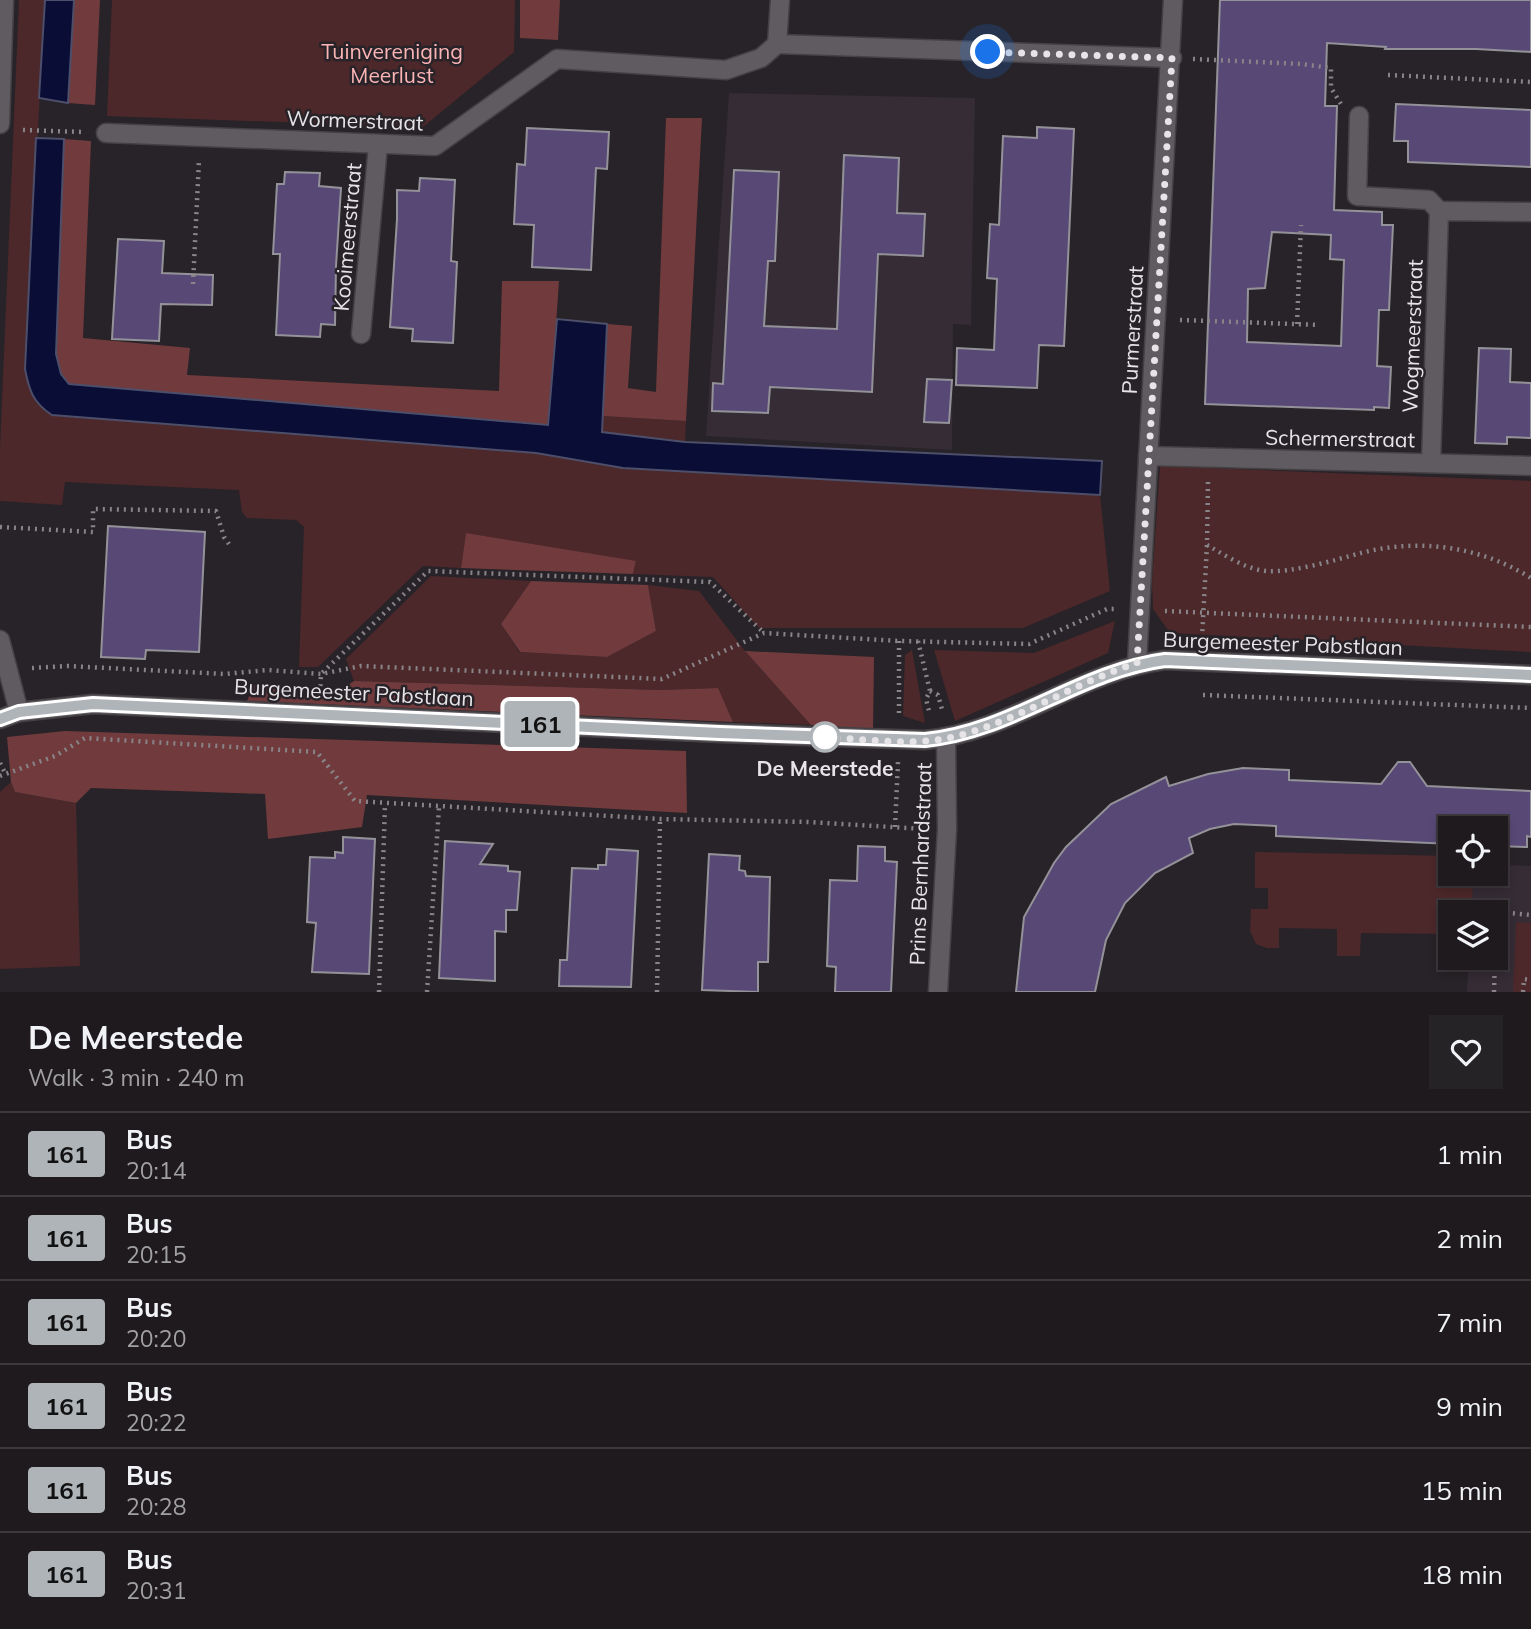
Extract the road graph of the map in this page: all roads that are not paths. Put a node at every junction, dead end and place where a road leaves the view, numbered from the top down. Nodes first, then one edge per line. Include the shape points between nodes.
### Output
1 (4, 0) edge
2 (780, 0) edge
3 (1173, 0) edge
4 (777, 44) junction
5 (1172, 58) junction
6 (1359, 116) road end
7 (6, 128) edge
8 (106, 133) road end
9 (378, 145) junction
10 (1439, 211) junction
11 (1531, 212) edge
12 (361, 334) dead end
13 (1148, 456) junction
14 (1431, 463) junction
15 (1531, 467) edge
16 (0, 640) edge
17 (1137, 663) junction
18 (1531, 675) edge
19 (19, 712) junction
20 (0, 719) edge
21 (946, 738) junction
22 (938, 992) edge

1 - 7 street
2 - 4 street
3 - 5 street, Purmerstraat
4 - 5 street
4 - 9 street, Wormerstraat via 761,58 726,70 557,60 435,146
5 - 13 street, Purmerstraat
6 - 10 street via 1357,196 1429,200
8 - 9 street, Wormerstraat
9 - 12 street, Kooimeerstraat
10 - 11 street
10 - 14 street, Wogmeerstraat
13 - 14 street, Schermerstraat
13 - 17 street, Purmerstraat
14 - 15 street, Schermerstraat
16 - 19 street
17 - 18 street, Burgemeester Pabstlaan via 1165,660
17 - 21 street, Burgemeester Pabstlaan via 979,730
19 - 20 street, Burgemeester Pabstlaan
19 - 21 street, Burgemeester Pabstlaan via 106,704 720,733
21 - 22 street, Prins Bernhardstraat via 947,830

